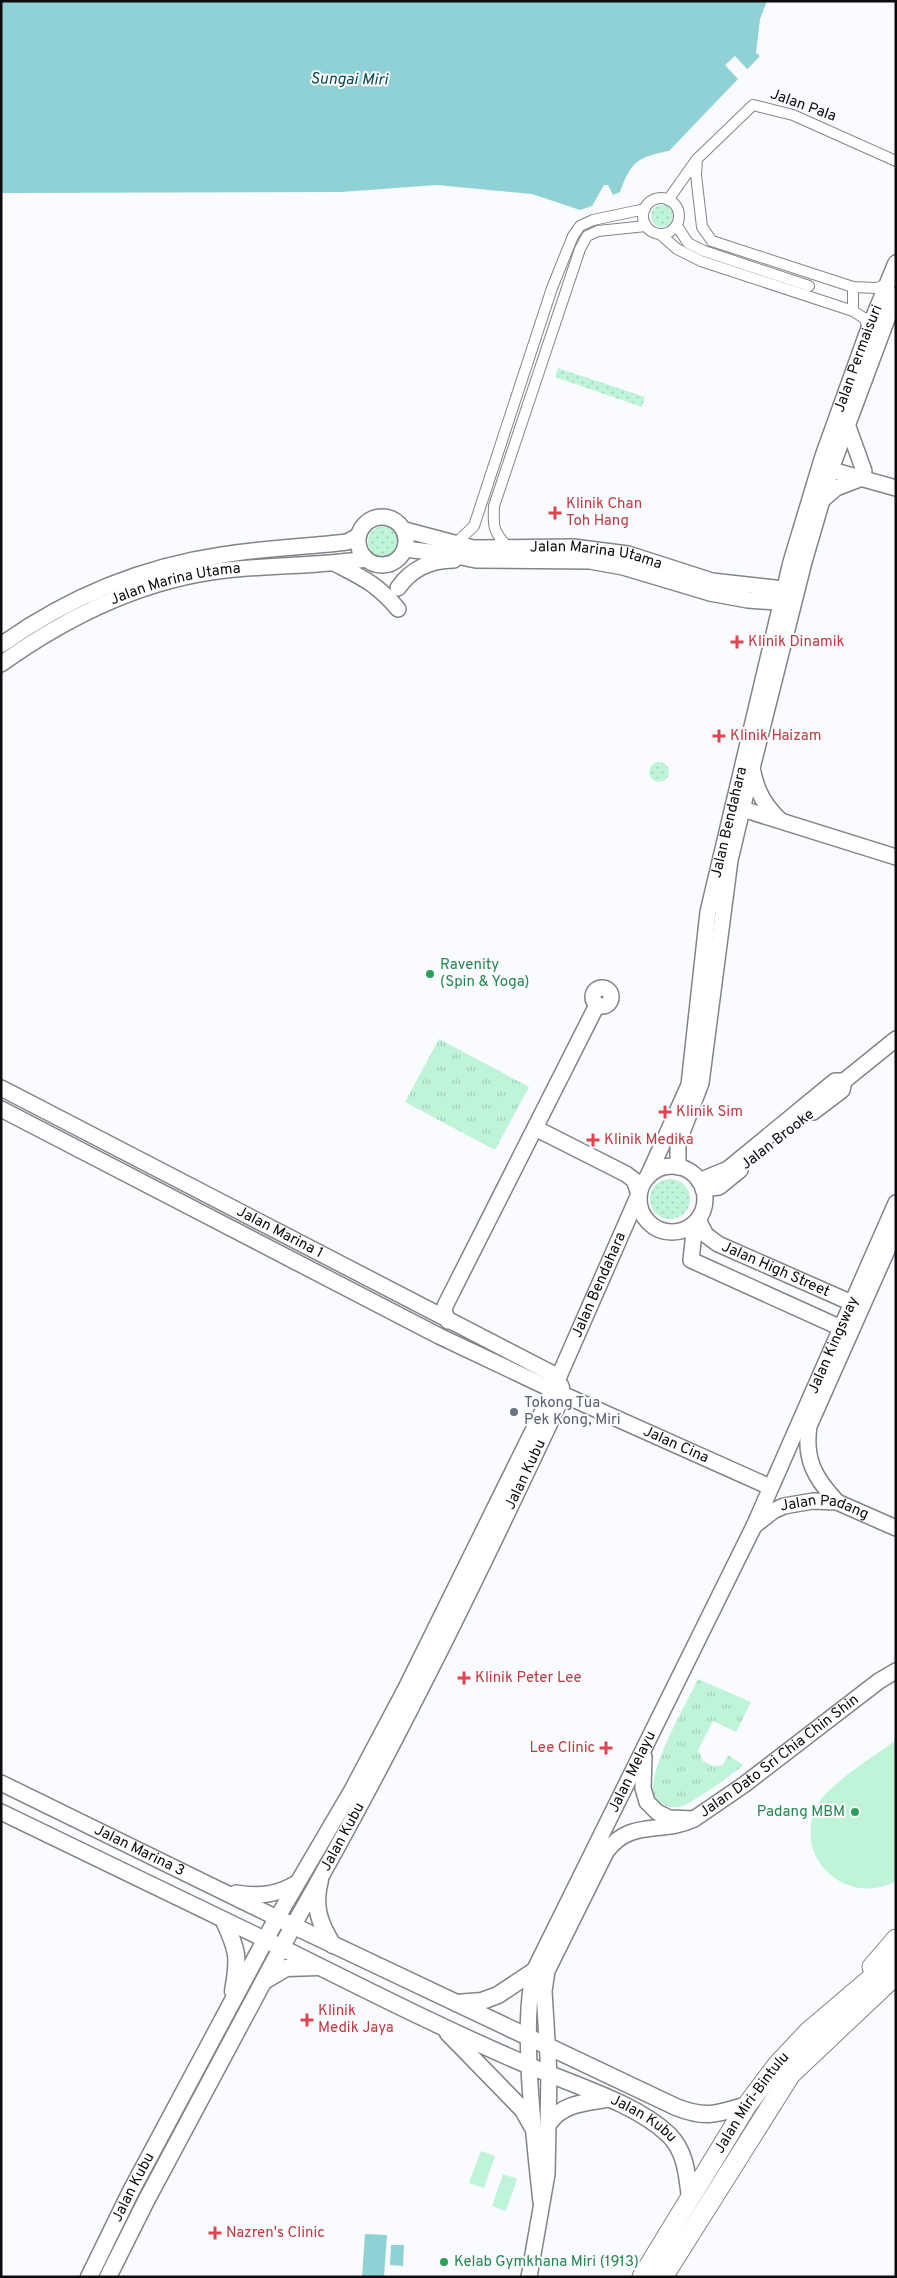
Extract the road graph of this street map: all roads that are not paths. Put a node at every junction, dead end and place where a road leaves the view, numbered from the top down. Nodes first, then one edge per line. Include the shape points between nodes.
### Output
1 (697, 159) junction
2 (896, 161) edge
3 (668, 200) junction
4 (645, 208) junction
5 (646, 226) junction
6 (677, 226) junction
7 (661, 235) junction
8 (702, 256) junction
9 (896, 263) edge
10 (812, 275) junction
11 (853, 287) junction
12 (891, 289) edge
13 (808, 291) junction
14 (853, 311) junction
15 (869, 328) junction
16 (847, 424) junction
17 (827, 463) junction
18 (863, 474) junction
19 (896, 479) edge
20 (896, 488) edge
21 (821, 501) junction
22 (405, 530) junction
23 (358, 536) junction
24 (456, 544) junction
25 (508, 547) junction
26 (405, 550) junction
27 (476, 560) junction
28 (371, 562) junction
29 (790, 562) junction
30 (393, 563) junction
31 (336, 564) junction
32 (749, 592) junction
33 (394, 595) junction
34 (790, 596) junction
35 (774, 629) junction
36 (1, 646) edge
37 (1, 664) edge
38 (752, 768) junction
39 (737, 807) junction
40 (780, 821) junction
41 (734, 843) junction
42 (896, 857) edge
43 (597, 1005) dead end
44 (896, 1038) edge
45 (1, 1088) edge
46 (1, 1109) edge
47 (535, 1128) junction
48 (678, 1167) junction
49 (648, 1176) junction
50 (701, 1185) junction
51 (639, 1194) junction
52 (896, 1203) edge
53 (696, 1222) junction
54 (896, 1230) edge
55 (857, 1305) junction
56 (448, 1321) junction
57 (846, 1330) junction
58 (558, 1388) junction
59 (770, 1486) junction
60 (837, 1502) junction
61 (754, 1526) junction
62 (896, 1528) edge
63 (896, 1660) edge
64 (896, 1671) edge
65 (879, 1680) junction
66 (646, 1744) junction
67 (1, 1782) edge
68 (1, 1812) edge
69 (694, 1818) junction
70 (320, 1880) junction
71 (299, 1882) junction
72 (217, 1890) junction
73 (278, 1918) junction
74 (224, 1920) junction
75 (293, 1926) junction
76 (896, 1939) edge
77 (266, 1940) junction
78 (333, 1945) junction
79 (282, 1948) junction
80 (896, 1957) edge
81 (323, 1968) junction
82 (534, 1971) junction
83 (896, 1975) edge
84 (262, 1983) junction
85 (852, 1993) junction
86 (232, 2003) junction
87 (454, 2003) junction
88 (438, 2023) junction
89 (528, 2037) junction
90 (547, 2045) junction
91 (530, 2066) junction
92 (549, 2074) junction
93 (607, 2099) junction
94 (747, 2105) junction
95 (549, 2123) junction
96 (532, 2126) junction
97 (690, 2198) junction
98 (541, 2202) junction
99 (662, 2267) edge
100 (89, 2277) edge
101 (108, 2277) edge
102 (530, 2277) edge
103 (642, 2277) edge

1 - 2 street, Jalan Pala via 753,105 793,115
1 - 3 street, Jalan Pala
1 - 10 street via 702,228 712,241
3 - 4 street via 658,199
3 - 6 street via 674,203 680,214
4 - 5 street
4 - 24 street via 594,220 580,226 573,236 552,288 474,526
5 - 7 street
5 - 25 street via 598,231 587,236 580,249 494,506 493,525 497,536
6 - 7 street
6 - 8 street
7 - 8 street via 677,249
8 - 13 street
9 - 12 street, Jalan Permaisuri
10 - 11 street
10 - 13 street
11 - 12 street
11 - 14 street
12 - 15 street, Jalan Permaisuri
12 - 16 street, Jalan Permaisuri
13 - 14 street
14 - 15 street via 864,318
15 - 17 street, Jalan Permaisuri
16 - 17 street, Jalan Permaisuri
16 - 18 street
17 - 18 street
17 - 21 street, Jalan Bendahara
17 - 29 street, Jalan Bendahara
18 - 19 street
18 - 20 street
18 - 21 street via 836,488
21 - 34 street, Jalan Bendahara
22 - 23 street via 394,519 379,516 365,523
22 - 24 street, Jalan Marina Utama
22 - 26 street
23 - 28 street via 358,544
23 - 36 street, Jalan Marina Utama via 347,542 223,554 144,572 88,593 45,616
24 - 25 street, Jalan Marina Utama via 473,548
25 - 32 street, Jalan Marina Utama via 607,545
26 - 27 street, Jalan Marina Utama
26 - 30 street
27 - 32 street, Jalan Marina Utama via 590,561 623,567 694,590
27 - 33 street via 446,560 415,569
28 - 30 street
28 - 31 street, Jalan Marina Utama
28 - 33 street
29 - 32 street
29 - 34 street, Jalan Bendahara
30 - 33 street
31 - 33 street
31 - 37 street, Jalan Marina Utama via 225,570 148,587 58,626
32 - 34 street
32 - 35 street
34 - 35 street, Jalan Bendahara
34 - 38 street, Jalan Bendahara
35 - 39 street, Jalan Bendahara
38 - 39 street, Jalan Bendahara
38 - 40 street via 756,789
39 - 40 street
39 - 41 street, Jalan Bendahara
39 - 49 street, Jalan Bendahara via 708,912 692,1074
40 - 41 street via 753,824
40 - 42 street
41 - 48 street, Jalan Bendahara via 701,1083 678,1143
43 - 47 street
44 - 50 street, Jalan Brooke via 844,1081 842,1090 719,1187
45 - 56 street, Jalan Marina 1
46 - 58 street, Jalan Marina 1 via 439,1336
47 - 51 street via 626,1174 634,1180
47 - 56 street via 445,1306
48 - 49 street via 656,1170
48 - 50 street via 694,1174
49 - 51 street
50 - 53 street via 704,1205
51 - 53 street via 642,1214 660,1230 676,1232
51 - 58 street, Jalan Bendahara
52 - 55 street, Jalan Kingsway
53 - 55 street, Jalan High Street via 718,1244
53 - 57 street, Jalan High Street via 691,1260
54 - 55 street, Jalan Kingsway
55 - 57 street, Jalan Kingsway
56 - 58 street, Jalan Marina 1
57 - 59 street, Jalan Kingsway
57 - 60 street, Jalan Kingsway via 808,1426 807,1437 813,1471
58 - 59 street, Jalan Cina
58 - 70 street, Jalan Kubu via 418,1694
58 - 71 street, Jalan Kubu via 406,1688
59 - 61 street, Jalan Melayu
60 - 61 street, Jalan Padang via 813,1501 784,1506
60 - 62 street, Jalan Padang
61 - 66 street, Jalan Melayu
63 - 65 street, Jalan Dato Sri Chia Chin Shin
64 - 65 street, Jalan Dato Sri Chia Chin Shin
65 - 69 street, Jalan Dato Sri Chia Chin Shin via 745,1784
66 - 69 street, Jalan Dato Sri Chia Chin Shin via 642,1772 647,1802 669,1818
66 - 82 street, Jalan Melayu
67 - 72 street, Jalan Marina 3
68 - 74 street, Jalan Marina 3
69 - 90 street, Jalan Melayu via 683,1824 647,1827 625,1833 606,1852 547,1971 544,1991
70 - 75 street, Jalan Kubu
70 - 78 main road via 315,1896 317,1911
71 - 72 street via 271,1895
71 - 73 street, Jalan Kubu
72 - 73 street, Jalan Marina 3
73 - 75 main road, Jalan Kubu
73 - 77 main road, Jalan Kubu
74 - 77 street, Jalan Marina 3
74 - 86 main road via 238,1958
75 - 78 main road, Jalan Kubu
75 - 79 main road, Jalan Kubu
76 - 85 highway
77 - 79 main road, Jalan Kubu
77 - 86 main road, Jalan Kubu
78 - 87 main road, Jalan Kubu
79 - 81 main road, Jalan Kubu
79 - 84 main road, Jalan Kubu
80 - 85 highway, Jalan Miri-Bintulu
81 - 84 main road via 286,1968
81 - 88 main road, Jalan Kubu
82 - 87 main road via 498,1995 482,2001
82 - 89 street, Jalan Melayu
83 - 99 highway, Jalan Miri-Bintulu via 791,2074
84 - 101 main road, Jalan Kubu
85 - 94 highway, Jalan Miri-Bintulu via 777,2065
86 - 100 main road, Jalan Kubu via 131,2191
87 - 89 main road, Jalan Kubu
88 - 91 main road, Jalan Kubu
88 - 96 main road via 523,2110
89 - 90 main road, Jalan Kubu
89 - 91 street, Jalan Melayu
90 - 92 street, Jalan Melayu
90 - 94 main road, Jalan Kubu via 694,2114 709,2115
91 - 92 main road, Jalan Kubu
91 - 96 street, Jalan Melayu
92 - 93 main road, Jalan Kubu
92 - 95 street, Jalan Melayu
93 - 95 main road via 566,2107
93 - 97 main road, Jalan Kubu via 655,2122 671,2137 683,2154
94 - 97 highway, Jalan Miri-Bintulu
95 - 98 street, Jalan Melayu via 547,2174
96 - 98 street, Jalan Melayu
97 - 99 highway, Jalan Miri-Bintulu
98 - 102 street
99 - 103 highway, Jalan Miri-Bintulu

